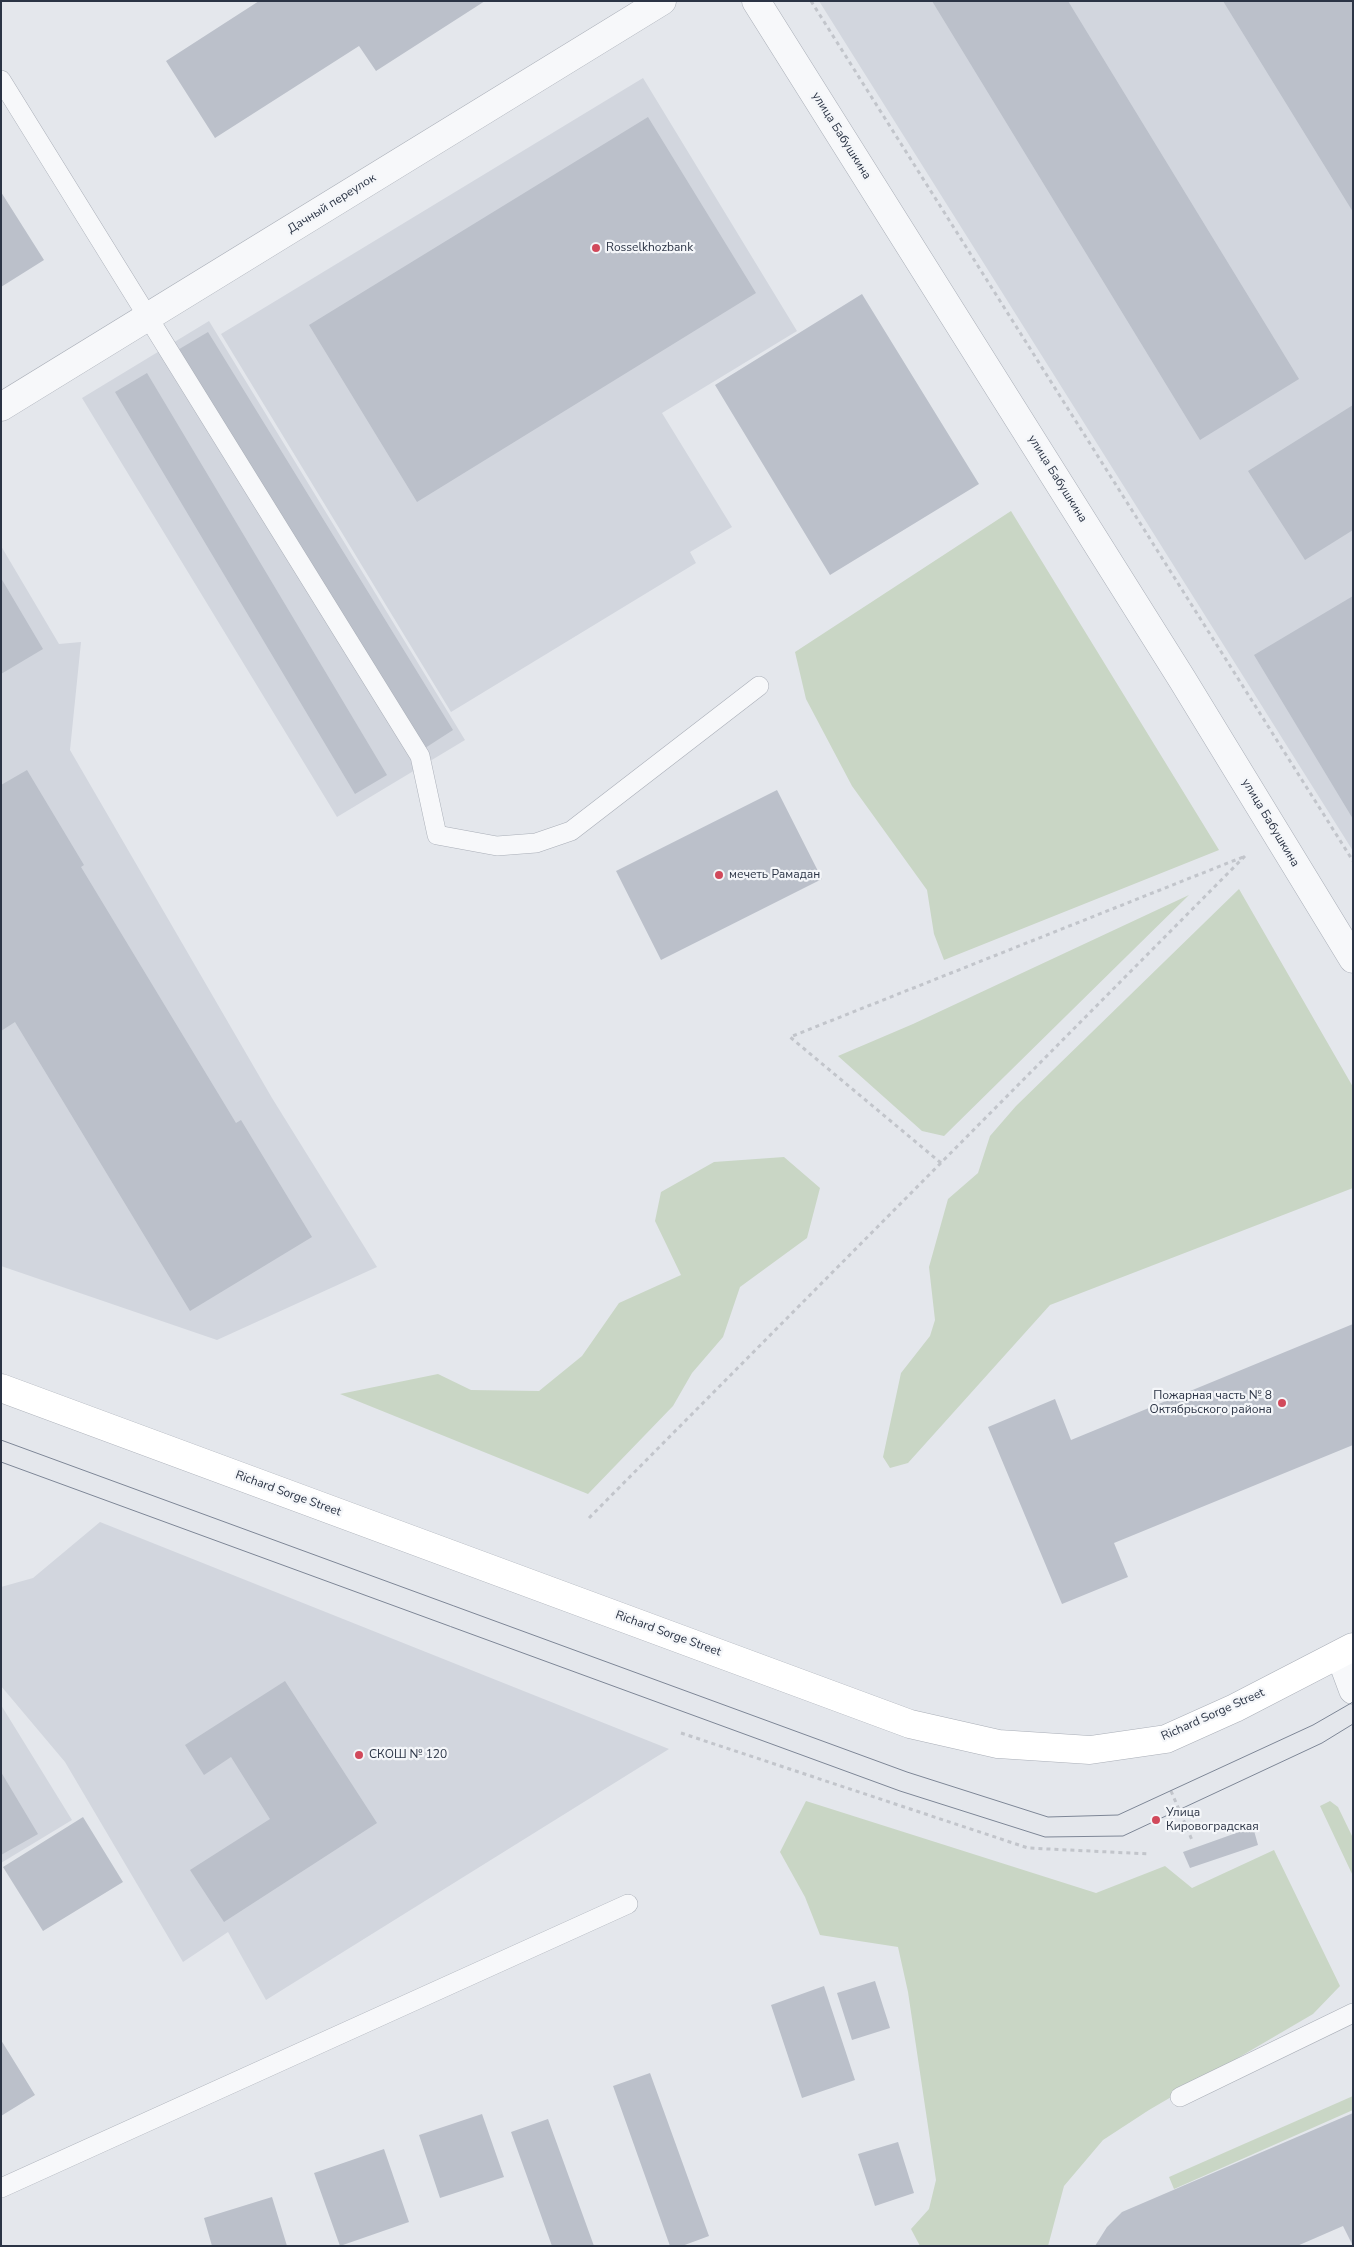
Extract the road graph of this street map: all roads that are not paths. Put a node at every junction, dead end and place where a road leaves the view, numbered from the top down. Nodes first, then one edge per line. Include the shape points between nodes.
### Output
1 (662, 1) edge
2 (756, 1) edge
3 (1, 80) edge
4 (147, 317) junction
5 (1, 407) edge
6 (759, 686) dead end
7 (1353, 959) edge
8 (1, 1388) edge
9 (1346, 1651) edge
10 (1353, 1690) edge
11 (628, 1904) dead end
12 (1353, 2013) edge
13 (1180, 2097) dead end
14 (1, 2188) edge

1 - 4 street, Дачный переулок
2 - 7 street, улица Бабушкина via 1182,679
3 - 4 lane
4 - 5 street, Дачный переулок
4 - 6 lane via 420,756 436,835 497,846 536,843 571,831
8 - 9 main road, Richard Sorge Street via 910,1724 998,1744 1090,1750 1166,1739
9 - 10 street
11 - 14 lane
12 - 13 lane

